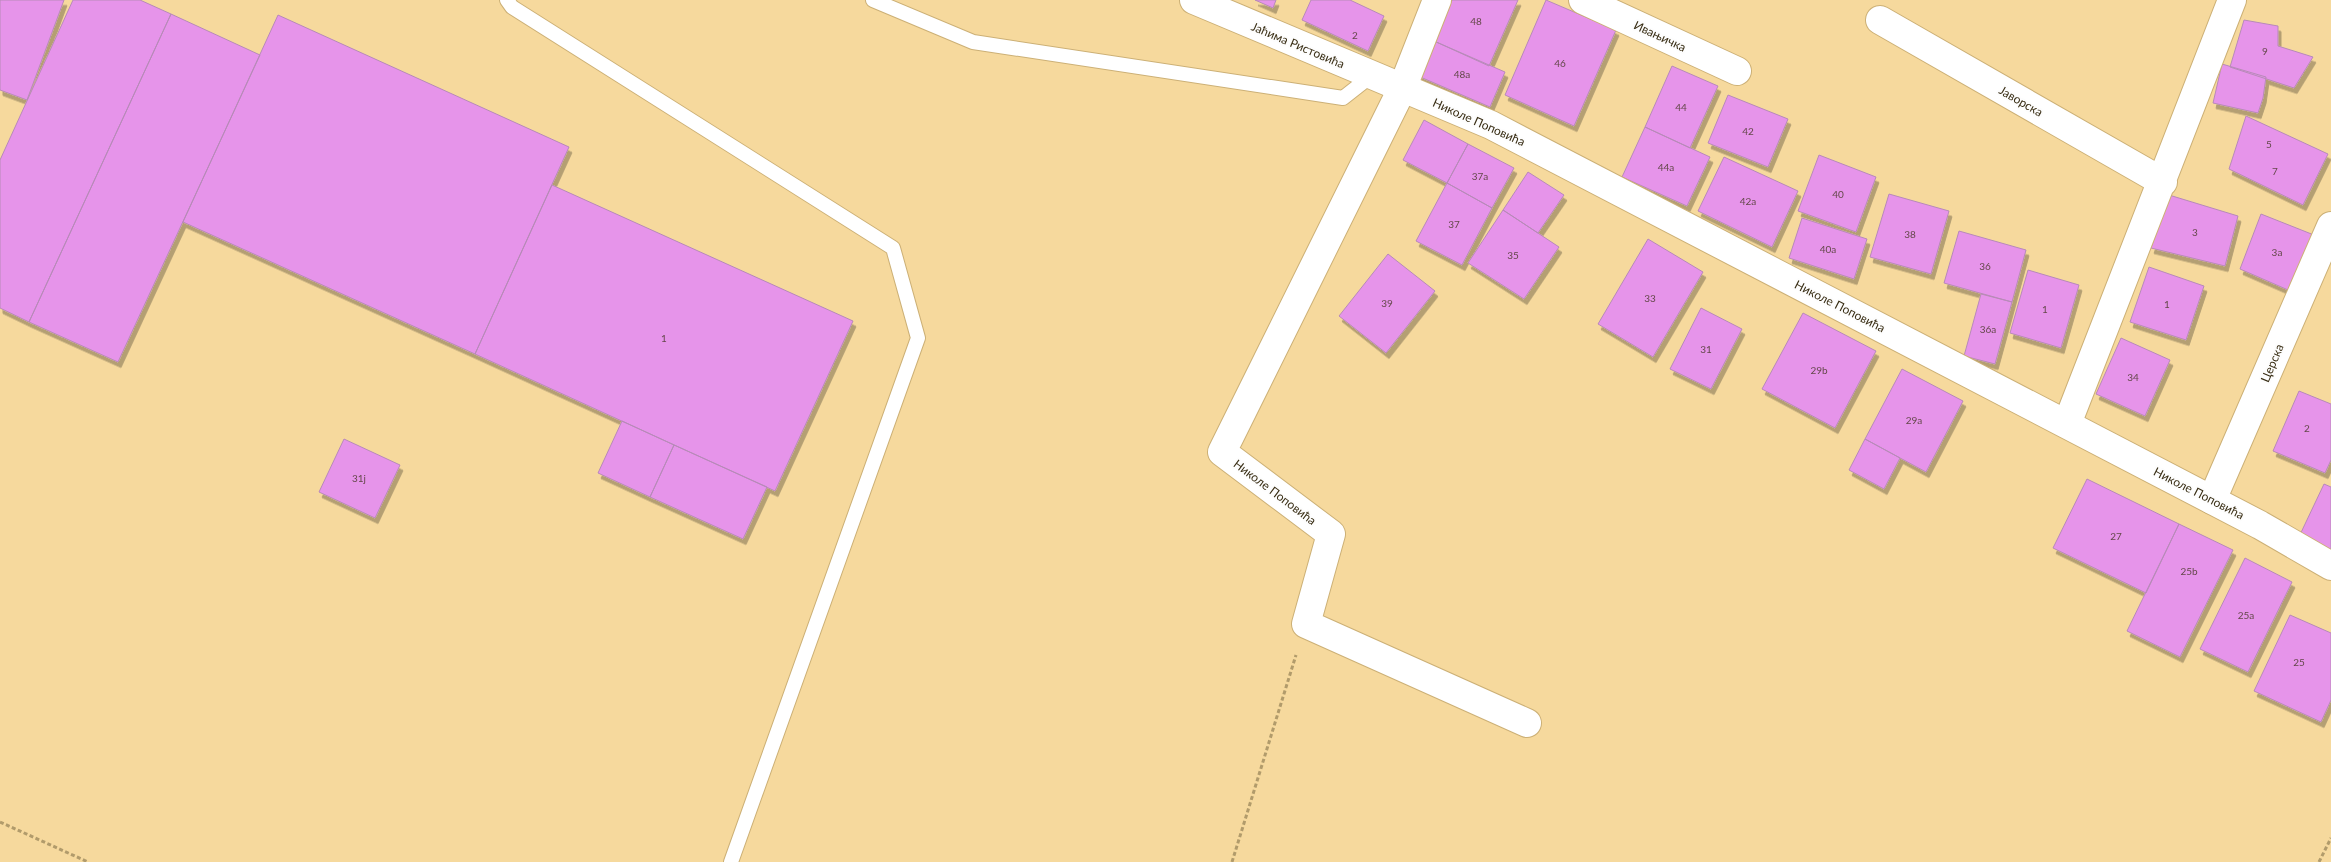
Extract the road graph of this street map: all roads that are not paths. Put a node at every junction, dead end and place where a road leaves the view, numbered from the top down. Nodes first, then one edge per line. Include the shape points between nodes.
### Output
1 (507, 0) edge
2 (873, 0) edge
3 (1194, 0) edge
4 (1437, 0) edge
5 (1582, 0) edge
6 (2232, 0) edge
7 (1880, 20) dead end
8 (1737, 72) dead end
9 (1371, 76) junction
10 (1402, 89) junction
11 (2163, 182) junction
12 (2331, 226) edge
13 (2066, 424) junction
14 (2212, 500) junction
15 (2331, 566) edge
16 (1527, 723) dead end
17 (732, 862) edge

1 - 17 lane via 520,12 894,248 918,338
2 - 9 lane via 973,42 1012,48 1343,98
3 - 9 street, Јаћима Ристовића
4 - 10 street
5 - 8 street, Ивањичка
6 - 11 street
7 - 11 street, Јаворска
9 - 10 street, Јаћима Ристовића
10 - 13 street, Николе Поповића via 1491,125
10 - 16 street, Николе Поповића via 1222,452 1331,534 1306,624
11 - 13 street
12 - 14 street, Церска
13 - 14 street, Николе Поповића
14 - 15 street, Николе Поповића

